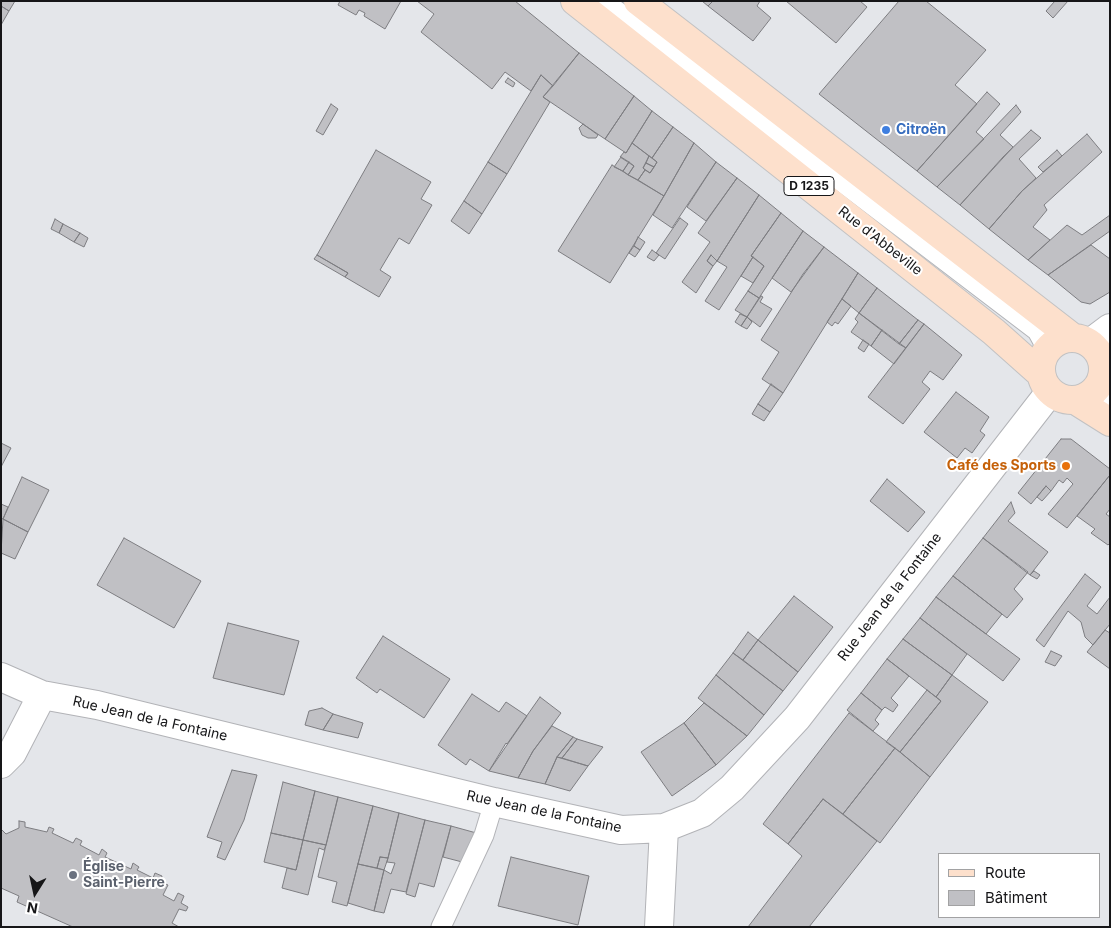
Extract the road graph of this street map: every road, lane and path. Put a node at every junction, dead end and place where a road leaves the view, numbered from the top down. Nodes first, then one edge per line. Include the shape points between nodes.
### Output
1 (575, 1) edge
2 (595, 1) edge
3 (638, 1) edge
4 (1097, 348) edge
5 (1046, 372) junction
6 (1093, 398) edge
7 (1110, 422) edge
8 (1, 677) edge
9 (42, 695) junction
10 (1, 764) edge
11 (494, 802) junction
12 (664, 828) junction
13 (441, 927) edge
14 (659, 927) edge

1 - 5 main road, Rue d'Abbeville / D 1235
2 - 5 lane via 612,7 1037,331
3 - 4 main road, D 1235
4 - 5 main road via 1054,343
4 - 6 main road via 1104,373
5 - 6 main road via 1058,397
5 - 12 street, Rue Jean de la Fontaine via 797,718 732,788 702,813
6 - 7 main road
8 - 9 street, Rue Jean de la Fontaine
9 - 10 street via 12,753
9 - 11 street, Rue Jean de la Fontaine
11 - 12 street, Rue Jean de la Fontaine via 621,830
11 - 13 lane via 484,835
12 - 14 street

